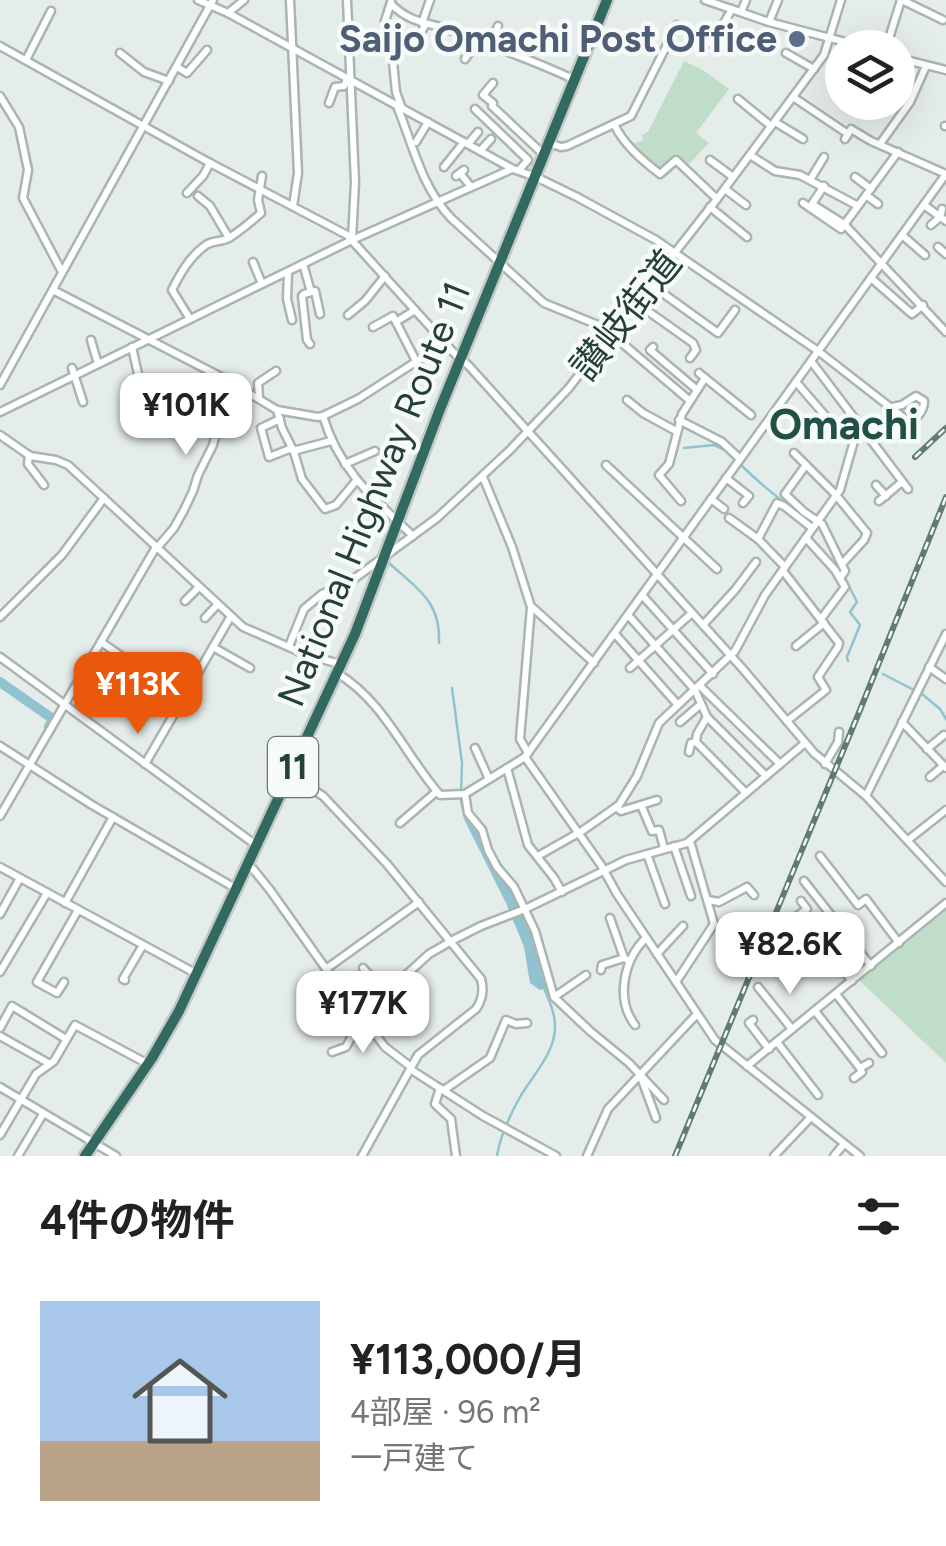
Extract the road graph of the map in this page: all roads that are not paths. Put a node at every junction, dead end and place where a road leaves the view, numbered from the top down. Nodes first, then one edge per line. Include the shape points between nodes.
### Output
1 (198, 0) edge
2 (244, 0) edge
3 (290, 0) edge
4 (347, 0) edge
5 (430, 0) edge
6 (608, 0) edge
7 (705, 0) edge
8 (746, 0) edge
9 (778, 0) edge
10 (841, 0) edge
11 (902, 0) edge
12 (391, 2) edge
13 (718, 2) edge
14 (212, 3) edge
15 (732, 9) junction
16 (50, 11) dead end
17 (741, 12) junction
18 (228, 13) junction
19 (944, 20) dead end
20 (768, 22) junction
21 (424, 24) junction
22 (498, 26) dead end
23 (833, 30) edge
24 (892, 30) edge
25 (825, 36) edge
26 (418, 37) dead end
27 (480, 42) junction
28 (0, 46) edge
29 (489, 46) junction
30 (293, 48) junction
31 (206, 50) dead end
32 (825, 52) edge
33 (120, 53) dead end
34 (786, 53) dead end
35 (466, 59) dead end
36 (26, 60) junction
37 (915, 63) edge
38 (926, 66) junction
39 (176, 67) junction
40 (814, 69) junction
41 (946, 70) edge
42 (349, 79) junction
43 (575, 80) junction
44 (169, 81) junction
45 (493, 82) dead end
46 (0, 96) edge
47 (793, 97) junction
48 (738, 100) dead end
49 (330, 103) dead end
50 (400, 106) junction
51 (475, 109) dead end
52 (428, 122) junction
53 (614, 124) junction
54 (773, 124) junction
55 (144, 126) junction
56 (478, 132) dead end
57 (491, 139) dead end
58 (803, 139) dead end
59 (416, 142) dead end
60 (466, 143) junction
61 (880, 144) junction
62 (546, 148) junction
63 (480, 151) junction
64 (898, 152) junction
65 (750, 155) junction
66 (824, 158) dead end
67 (710, 160) dead end
68 (210, 163) junction
69 (444, 168) dead end
70 (516, 170) junction
71 (460, 173) dead end
72 (946, 174) edge
73 (262, 176) dead end
74 (536, 176) junction
75 (855, 177) dead end
76 (733, 178) junction
77 (810, 180) junction
78 (824, 186) junction
79 (471, 187) junction
80 (259, 189) junction
81 (725, 189) junction
82 (868, 192) junction
83 (187, 193) dead end
84 (198, 196) dead end
85 (717, 199) junction
86 (438, 202) junction
87 (802, 203) dead end
88 (878, 204) dead end
89 (746, 205) dead end
90 (924, 205) junction
91 (292, 206) junction
92 (858, 206) junction
93 (710, 208) junction
94 (942, 216) edge
95 (898, 218) dead end
96 (844, 224) junction
97 (931, 225) dead end
98 (909, 226) junction
99 (902, 235) junction
100 (747, 237) dead end
101 (229, 238) junction
102 (352, 240) junction
103 (674, 253) junction
104 (926, 256) dead end
105 (253, 262) dead end
106 (501, 262) junction
107 (882, 262) junction
108 (303, 264) junction
109 (288, 272) junction
110 (62, 273) junction
111 (384, 276) junction
112 (871, 278) junction
113 (262, 284) junction
114 (650, 284) junction
115 (53, 290) junction
116 (311, 292) junction
117 (636, 302) junction
118 (922, 305) junction
119 (415, 310) junction
120 (735, 310) dead end
121 (320, 314) dead end
122 (348, 315) dead end
123 (190, 318) junction
124 (292, 320) dead end
125 (396, 322) junction
126 (372, 327) dead end
127 (946, 332) edge
128 (610, 333) junction
129 (91, 340) dead end
130 (148, 340) junction
131 (445, 343) junction
132 (310, 344) dead end
133 (653, 346) dead end
134 (130, 348) junction
135 (818, 351) junction
136 (461, 358) junction
137 (690, 358) dead end
138 (416, 361) junction
139 (810, 362) junction
140 (98, 364) junction
141 (276, 371) dead end
142 (73, 372) junction
143 (796, 382) junction
144 (0, 386) edge
145 (246, 390) junction
146 (696, 390) junction
147 (259, 398) junction
148 (141, 399) dead end
149 (627, 400) dead end
150 (689, 400) junction
151 (84, 402) dead end
152 (902, 404) junction
153 (892, 407) junction
154 (277, 410) junction
155 (0, 412) edge
156 (751, 414) dead end
157 (324, 416) junction
158 (905, 418) junction
159 (280, 420) junction
160 (680, 420) junction
161 (856, 423) junction
162 (528, 431) junction
163 (677, 431) junction
164 (0, 435) edge
165 (331, 441) junction
166 (854, 442) junction
167 (292, 449) junction
168 (375, 451) dead end
169 (794, 453) dead end
170 (29, 455) junction
171 (738, 462) junction
172 (345, 464) junction
173 (606, 465) dead end
174 (806, 466) junction
175 (483, 477) junction
176 (726, 478) junction
177 (356, 481) junction
178 (902, 482) junction
179 (44, 485) dead end
180 (876, 485) dead end
181 (908, 489) dead end
182 (836, 495) junction
183 (104, 498) junction
184 (711, 499) junction
185 (681, 500) dead end
186 (742, 503) dead end
187 (724, 509) dead end
188 (729, 518) dead end
189 (398, 522) junction
190 (816, 524) junction
191 (414, 536) junction
192 (682, 538) junction
193 (806, 538) junction
194 (758, 539) junction
195 (156, 547) junction
196 (385, 558) junction
197 (756, 562) dead end
198 (717, 569) dead end
199 (784, 569) junction
200 (842, 572) junction
201 (657, 574) junction
202 (198, 588) junction
203 (642, 595) junction
204 (185, 600) dead end
205 (218, 605) junction
206 (531, 606) junction
207 (692, 612) junction
208 (628, 615) junction
209 (0, 616) edge
210 (231, 616) junction
211 (205, 618) dead end
212 (823, 621) junction
213 (703, 625) junction
214 (674, 629) junction
215 (615, 634) junction
216 (946, 634) edge
217 (580, 636) dead end
218 (100, 642) junction
219 (572, 643) junction
220 (289, 646) junction
221 (655, 646) junction
222 (796, 646) dead end
223 (213, 647) junction
224 (730, 655) junction
225 (0, 658) edge
226 (639, 660) junction
227 (594, 663) junction
228 (930, 667) junction
229 (250, 668) dead end
230 (339, 668) junction
231 (630, 668) dead end
232 (713, 674) junction
233 (946, 679) edge
234 (698, 688) junction
235 (183, 698) junction
236 (701, 704) junction
237 (64, 705) junction
238 (678, 705) junction
239 (707, 717) junction
240 (787, 721) junction
241 (680, 722) dead end
242 (902, 722) junction
243 (839, 732) dead end
244 (944, 734) edge
245 (696, 742) junction
246 (805, 742) junction
247 (0, 746) edge
248 (475, 748) dead end
249 (928, 749) junction
250 (688, 752) dead end
251 (526, 755) junction
252 (145, 764) junction
253 (780, 764) junction
254 (826, 764) junction
255 (29, 765) junction
256 (944, 767) edge
257 (506, 768) junction
258 (290, 775) junction
259 (766, 776) junction
260 (930, 778) dead end
261 (488, 779) junction
262 (436, 792) junction
263 (746, 793) junction
264 (462, 794) junction
265 (866, 796) junction
266 (657, 800) dead end
267 (641, 805) junction
268 (616, 807) junction
269 (944, 815) edge
270 (0, 816) edge
271 (114, 818) junction
272 (400, 823) dead end
273 (578, 833) junction
274 (690, 840) junction
275 (908, 840) junction
276 (256, 845) junction
277 (674, 846) junction
278 (664, 848) junction
279 (647, 853) junction
280 (538, 856) junction
281 (820, 856) dead end
282 (246, 865) junction
283 (0, 867) edge
284 (603, 870) junction
285 (20, 878) junction
286 (804, 881) dead end
287 (946, 882) edge
288 (235, 888) junction
289 (47, 892) junction
290 (562, 892) junction
291 (754, 895) dead end
292 (691, 896) dead end
293 (708, 900) junction
294 (802, 901) dead end
295 (419, 902) junction
296 (65, 903) junction
297 (665, 904) dead end
298 (946, 904) edge
299 (78, 910) junction
300 (524, 910) junction
301 (0, 914) edge
302 (610, 918) dead end
303 (682, 926) dead end
304 (646, 938) junction
305 (451, 941) junction
306 (899, 943) junction
307 (144, 945) junction
308 (657, 954) junction
309 (626, 959) junction
310 (871, 966) junction
311 (363, 968) dead end
312 (326, 969) junction
313 (601, 970) dead end
314 (0, 972) edge
315 (196, 974) junction
316 (586, 975) dead end
317 (126, 980) dead end
318 (852, 981) junction
319 (64, 982) dead end
320 (676, 982) junction
321 (758, 987) dead end
322 (386, 993) junction
323 (836, 994) junction
324 (554, 997) junction
325 (816, 1010) junction
326 (696, 1014) junction
327 (364, 1019) junction
328 (753, 1020) dead end
329 (527, 1022) dead end
330 (635, 1025) dead end
331 (0, 1028) edge
332 (792, 1030) junction
333 (0, 1036) edge
334 (66, 1040) junction
335 (777, 1042) junction
336 (769, 1049) junction
337 (332, 1052) dead end
338 (882, 1053) dead end
339 (869, 1063) dead end
340 (50, 1064) junction
341 (148, 1064) junction
342 (747, 1066) junction
343 (410, 1068) junction
344 (860, 1068) junction
345 (640, 1074) junction
346 (854, 1078) dead end
347 (0, 1087) edge
348 (442, 1089) junction
349 (818, 1095) dead end
350 (20, 1100) junction
351 (664, 1100) dead end
352 (44, 1114) junction
353 (811, 1117) junction
354 (656, 1118) dead end
355 (0, 1135) edge
356 (94, 1144) junction
357 (844, 1144) junction
358 (18, 1156) edge
359 (85, 1156) edge
360 (116, 1156) edge
361 (362, 1156) edge
362 (456, 1156) edge
363 (556, 1156) edge
364 (587, 1156) edge
365 (774, 1156) edge
366 (834, 1156) edge
367 (860, 1156) edge

1 - 14 street
2 - 18 street
3 - 30 street
4 - 42 street
5 - 21 street
6 - 43 highway, National Highway Route 11 / 11
7 - 13 street
8 - 17 street
9 - 20 street
10 - 23 street, 讃岐街道
11 - 19 street
11 - 24 street
12 - 21 street
12 - 50 street via 385,21
13 - 15 street
14 - 18 street
14 - 39 street
15 - 17 street
15 - 53 street via 712,44 678,25 631,116
16 - 36 street
17 - 20 street
18 - 30 street
20 - 25 street
21 - 26 street
21 - 27 street
22 - 29 street
27 - 29 street
27 - 35 street
28 - 36 street
29 - 43 street
30 - 42 street
30 - 91 street via 298,174
31 - 39 street via 187,73
32 - 40 street, 讃岐街道
33 - 44 street
34 - 40 street
36 - 55 street
37 - 38 street
38 - 41 street
38 - 61 street
39 - 44 street
40 - 47 street, 讃岐街道
42 - 49 street via 332,90
42 - 50 street
42 - 102 street
43 - 62 highway, National Highway Route 11 / 11
44 - 55 street
45 - 62 street via 483,95
46 - 110 street via 20,127 28,174 23,198
47 - 54 street, 讃岐街道
47 - 61 street via 847,137 852,130
48 - 54 street
50 - 52 street
50 - 86 street
51 - 70 street via 528,160
52 - 59 street
52 - 60 street
53 - 62 street via 567,146
53 - 85 street via 660,174 676,160
54 - 58 street
54 - 65 street, 讃岐街道
55 - 68 street
55 - 110 street
56 - 60 street
57 - 63 street
60 - 63 street
60 - 69 street
61 - 64 street
62 - 74 highway, National Highway Route 11 / 11
63 - 70 street
64 - 72 street
64 - 82 street
65 - 76 street, 讃岐街道
65 - 77 street via 775,171
66 - 77 street
67 - 76 street
68 - 80 street
68 - 83 street
70 - 74 street
70 - 79 street
71 - 79 street
72 - 90 street
73 - 80 street
74 - 103 street
74 - 106 highway, National Highway Route 11 / 11
75 - 82 street
76 - 81 street, 讃岐街道
77 - 78 street
78 - 92 street
78 - 96 street via 812,204
79 - 86 street
80 - 91 street
80 - 101 street via 262,213
81 - 85 street, 讃岐街道
81 - 89 street
82 - 88 street
82 - 92 street
84 - 101 street
85 - 93 street, 讃岐街道
86 - 102 street
86 - 106 street
87 - 96 street via 842,230
90 - 94 street
90 - 98 street
91 - 102 street
92 - 96 street
93 - 100 street
93 - 103 street, 讃岐街道
94 - 97 street
95 - 98 street
96 - 107 street
98 - 99 street
99 - 104 street
99 - 107 street
101 - 123 street via 204,247 174,285
102 - 108 street
102 - 111 street
103 - 114 street, 讃岐街道
103 - 135 street
105 - 113 street
106 - 128 street via 544,303
106 - 136 highway, National Highway Route 11 / 11
107 - 112 street
107 - 118 street
108 - 109 street
108 - 116 street
109 - 113 street
109 - 124 street
110 - 115 street
111 - 119 street
111 - 122 street
112 - 118 street via 912,314
112 - 135 street
113 - 123 street
114 - 117 street, 讃岐街道
114 - 120 street via 718,333
115 - 130 street
115 - 144 street
116 - 121 street
116 - 132 street via 302,296
117 - 128 street, 讃岐街道
117 - 137 street via 692,343
118 - 127 street
119 - 125 street
119 - 131 street
123 - 130 street
125 - 126 street via 393,316
125 - 138 street
128 - 150 street
128 - 162 street, 讃岐街道
129 - 140 street
130 - 134 street
130 - 145 street
131 - 136 street
131 - 138 street
133 - 146 street
134 - 140 street
134 - 148 street
135 - 139 street
135 - 153 street
136 - 162 street
136 - 189 highway, National Highway Route 11 / 11
138 - 157 street
139 - 143 street
139 - 161 street
140 - 142 street
141 - 147 street via 258,383
142 - 151 street
142 - 155 street
143 - 166 street
143 - 171 street
145 - 147 street
145 - 195 street via 219,424 194,491
146 - 150 street
146 - 156 street via 702,375
147 - 154 street
149 - 163 street
150 - 160 street
152 - 153 street
152 - 158 street
152 - 158 street via 916,396 924,402 915,418
153 - 158 street
154 - 157 street
154 - 159 street
157 - 165 street
159 - 167 street
159 - 167 street via 261,428 269,457
160 - 163 street
160 - 171 street via 722,442
161 - 166 street
161 - 178 street
162 - 175 street, 讃岐街道
162 - 201 street
163 - 185 street via 669,464 659,475
164 - 170 street
165 - 167 street
165 - 172 street
166 - 182 street
167 - 177 street via 324,509
168 - 172 street
169 - 174 street
170 - 179 street
170 - 183 street via 68,466
171 - 176 street
172 - 177 street
173 - 192 street
174 - 182 street
174 - 190 street via 785,494
175 - 191 street, 讃岐街道
175 - 206 street
176 - 184 street
176 - 186 street via 748,496
177 - 189 street
178 - 180 street via 882,498
178 - 181 street
182 - 190 street
182 - 200 street via 867,533
183 - 195 street
183 - 209 street via 62,555
184 - 187 street
184 - 192 street
188 - 194 street
189 - 191 street
189 - 196 highway, National Highway Route 11 / 11
190 - 193 street
190 - 194 street via 777,503
190 - 200 street via 822,524
191 - 196 street, 讃岐街道
192 - 198 street
192 - 201 street
193 - 199 street
193 - 200 street
194 - 199 street
195 - 202 street
195 - 218 street
196 - 220 street, 讃岐街道 via 304,609
196 - 230 highway, National Highway Route 11 / 11
197 - 213 street
199 - 212 street
199 - 224 street
200 - 212 street via 845,586
201 - 203 street
201 - 207 street
202 - 204 street
202 - 205 street
203 - 208 street
203 - 214 street
205 - 210 street
205 - 211 street
206 - 219 street
206 - 251 street via 520,734
207 - 213 street
207 - 214 street
208 - 215 street
208 - 221 street
210 - 220 street
210 - 223 street
212 - 222 street
212 - 240 street via 839,643 818,677 826,690
213 - 224 street
214 - 221 street
214 - 232 street
215 - 226 street
215 - 227 street
216 - 228 street
217 - 219 street
218 - 235 street
218 - 237 street
219 - 227 street
220 - 230 street
221 - 226 street
221 - 234 street
223 - 229 street
223 - 235 street
224 - 232 street
224 - 240 street
225 - 237 street
226 - 231 street
226 - 238 street
227 - 251 street
228 - 233 street
228 - 242 street
230 - 258 highway, National Highway Route 11 / 11
230 - 262 street via 391,726
232 - 234 street
234 - 236 street
234 - 238 street
234 - 253 street
235 - 252 street
236 - 239 street
236 - 241 street
237 - 252 street
237 - 255 street
238 - 268 street via 659,723
239 - 245 street
239 - 259 street
240 - 246 street
242 - 249 street
242 - 265 street
243 - 254 street
244 - 249 street
245 - 250 street
245 - 263 street
246 - 253 street
246 - 254 street
247 - 255 street
248 - 261 street
249 - 256 street
251 - 257 street
251 - 273 street
252 - 276 street
253 - 259 street
254 - 265 street
255 - 270 street
255 - 271 street
256 - 260 street
257 - 261 street
257 - 280 street via 522,830
258 - 276 highway, National Highway Route 11 / 11
258 - 295 street via 323,796
259 - 263 street
261 - 264 street
262 - 264 street
262 - 272 street
263 - 274 street
264 - 300 street
265 - 275 street
266 - 267 street
267 - 268 street
267 - 278 street
268 - 273 street
269 - 275 street
271 - 288 street
271 - 296 street
273 - 280 street
273 - 284 street
274 - 277 street
274 - 293 street
275 - 287 street
276 - 282 highway, National Highway Route 11 / 11
277 - 278 street
277 - 292 street
278 - 279 street
279 - 284 street
279 - 297 street
280 - 290 street
281 - 306 street via 858,905 866,899
282 - 288 highway, National Highway Route 11 / 11
282 - 312 street
283 - 285 street
284 - 290 street
284 - 304 street
285 - 289 street
285 - 301 street
286 - 310 street
288 - 315 highway, National Highway Route 11 / 11
289 - 296 street
289 - 314 street
290 - 300 street
291 - 293 street via 747,887 719,902
293 - 320 street via 714,924
294 - 318 street via 807,908 797,916
295 - 305 street
295 - 312 street
296 - 299 street
298 - 306 street
299 - 307 street
299 - 319 street via 37,982 57,993
300 - 305 street
300 - 324 street
302 - 309 street
303 - 308 street
304 - 308 street
304 - 309 street
305 - 322 street
305 - 343 street via 481,979 481,1001
306 - 310 street
307 - 315 street
307 - 317 street
308 - 320 street
309 - 313 street
309 - 330 street via 627,1010
310 - 318 street
311 - 322 street
312 - 327 street
315 - 341 highway, National Highway Route 11 / 11
316 - 324 street
318 - 323 street
320 - 326 street
321 - 332 street
322 - 327 street
323 - 325 street
323 - 338 street
324 - 345 street
325 - 332 street
325 - 344 street
326 - 342 street
326 - 345 street
327 - 337 street via 346,1047
327 - 343 street
328 - 336 street
329 - 348 street via 506,1020 490,1058
331 - 334 street via 12,1006
332 - 335 street
333 - 340 street
334 - 340 street
334 - 341 street via 75,1026
335 - 336 street
335 - 349 street
336 - 342 street
339 - 344 street
340 - 350 street
341 - 356 highway, National Highway Route 11 / 11
342 - 353 street
343 - 348 street
343 - 361 street
344 - 346 street
345 - 351 street
345 - 354 street
345 - 364 street via 608,1109
347 - 350 street
348 - 362 street via 435,1104 450,1119
348 - 363 street
350 - 352 street
350 - 355 street
352 - 356 street
352 - 358 street
353 - 357 street
353 - 365 street
356 - 359 highway, National Highway Route 11 / 11
356 - 360 street
357 - 366 street
357 - 367 street

